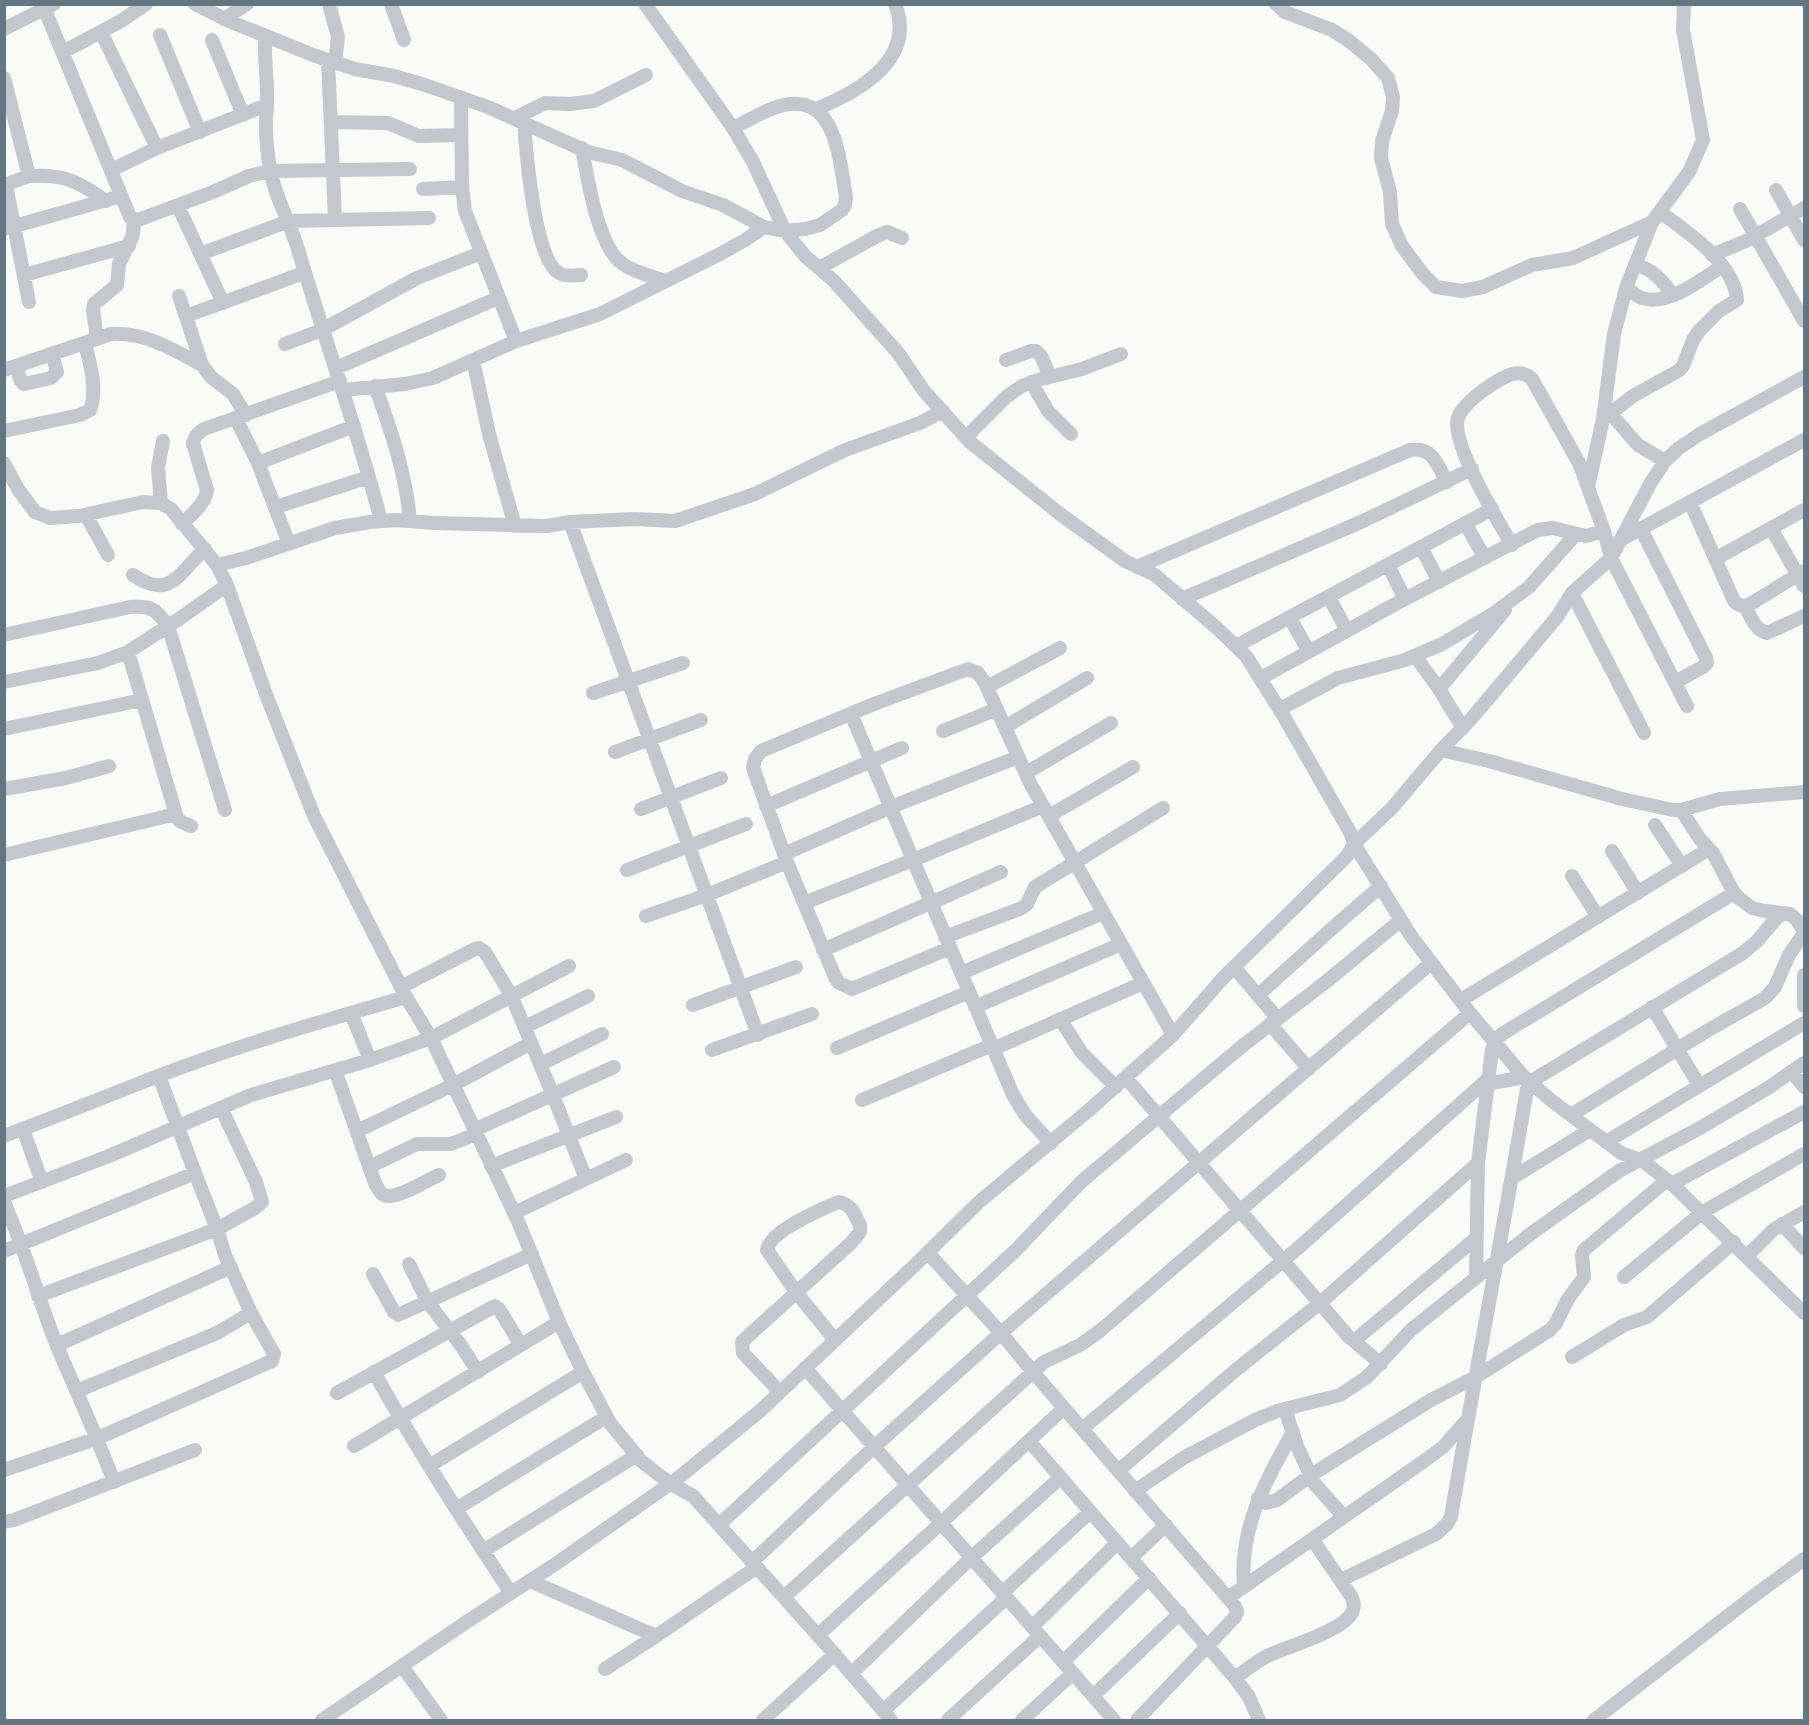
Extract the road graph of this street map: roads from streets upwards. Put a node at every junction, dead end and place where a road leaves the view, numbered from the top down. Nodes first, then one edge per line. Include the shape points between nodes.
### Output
1 (146, 4) edge
2 (195, 4) edge
3 (247, 4) edge
4 (329, 4) edge
5 (392, 4) edge
6 (645, 4) edge
7 (895, 4) edge
8 (1276, 4) edge
9 (1684, 4) edge
10 (50, 7) edge
11 (224, 19) junction
12 (4, 29) edge
13 (101, 32) junction
14 (160, 35) dead end
15 (265, 36) junction
16 (212, 40) dead end
17 (404, 40) dead end
18 (63, 52) junction
19 (331, 61) junction
20 (646, 75) dead end
21 (4, 78) edge
22 (461, 98) junction
23 (267, 105) junction
24 (816, 109) junction
25 (243, 115) junction
26 (519, 120) junction
27 (331, 122) junction
28 (733, 128) junction
29 (200, 132) junction
30 (461, 135) junction
31 (158, 148) junction
32 (582, 148) junction
33 (410, 169) dead end
34 (111, 170) junction
35 (333, 170) junction
36 (270, 171) junction
37 (29, 176) junction
38 (5, 185) edge
39 (462, 187) junction
40 (423, 189) dead end
41 (1776, 190) dead end
42 (121, 196) junction
43 (106, 201) junction
44 (178, 206) junction
45 (1804, 208) edge
46 (1740, 209) dead end
47 (1791, 216) junction
48 (1656, 217) junction
49 (429, 218) dead end
50 (134, 219) junction
51 (335, 219) junction
52 (289, 221) junction
53 (10, 227) edge
54 (764, 227) junction
55 (785, 231) junction
56 (1755, 236) junction
57 (902, 238) dead end
58 (1804, 240) edge
59 (129, 246) junction
60 (481, 253) junction
61 (200, 254) junction
62 (1712, 255) junction
63 (1635, 264) junction
64 (1722, 266) junction
65 (819, 268) junction
66 (304, 273) junction
67 (24, 275) junction
68 (582, 275) dead end
69 (666, 281) junction
70 (1626, 288) junction
71 (1673, 295) junction
72 (179, 296) dead end
73 (498, 298) junction
74 (29, 302) dead end
75 (223, 303) junction
76 (186, 316) junction
77 (1804, 321) edge
78 (322, 330) junction
79 (91, 341) junction
80 (516, 341) junction
81 (285, 344) dead end
82 (52, 354) junction
83 (1121, 354) dead end
84 (473, 360) junction
85 (1006, 360) dead end
86 (202, 364) junction
87 (10, 368) edge
88 (1050, 376) junction
89 (1804, 377) edge
90 (339, 380) junction
91 (1031, 382) junction
92 (375, 386) junction
93 (942, 411) junction
94 (1606, 416) junction
95 (241, 417) junction
96 (354, 426) junction
97 (4, 431) edge
98 (1071, 434) dead end
99 (966, 437) junction
100 (1804, 440) edge
101 (163, 441) dead end
102 (1665, 461) junction
103 (4, 463) edge
104 (258, 463) junction
105 (1472, 469) junction
106 (369, 477) junction
107 (1447, 482) junction
108 (1588, 487) junction
109 (1690, 502) junction
110 (161, 503) junction
111 (276, 507) junction
112 (1492, 509) junction
113 (1804, 510) edge
114 (86, 515) junction
115 (381, 521) junction
116 (410, 521) junction
117 (570, 522) junction
118 (182, 524) junction
119 (1466, 524) junction
120 (515, 526) junction
121 (1771, 528) junction
122 (1641, 529) junction
123 (1604, 531) junction
124 (1576, 534) junction
125 (1622, 539) junction
126 (289, 544) junction
127 (1512, 545) junction
128 (1421, 547) junction
129 (205, 549) junction
130 (108, 555) dead end
131 (1485, 558) junction
132 (1611, 558) junction
133 (1715, 559) junction
134 (218, 565) junction
135 (1388, 565) junction
136 (1137, 567) junction
137 (132, 575) dead end
138 (1802, 577) edge
139 (1439, 582) junction
140 (226, 585) junction
141 (1572, 593) junction
142 (1329, 597) junction
143 (1182, 599) junction
144 (1405, 599) junction
145 (1515, 599) junction
146 (1745, 606) junction
147 (1804, 616) edge
148 (1290, 618) junction
149 (168, 626) junction
150 (1347, 631) junction
151 (4, 635) edge
152 (1236, 646) junction
153 (1060, 648) dead end
154 (128, 652) junction
155 (1309, 652) junction
156 (1415, 656) junction
157 (683, 663) dead end
158 (1087, 678) dead end
159 (1261, 678) junction
160 (4, 682) edge
161 (1675, 682) junction
162 (628, 683) junction
163 (987, 687) junction
164 (1439, 689) junction
165 (593, 693) dead end
166 (142, 700) junction
167 (1687, 706) dead end
168 (996, 709) junction
169 (1280, 709) junction
170 (851, 714) junction
171 (701, 720) dead end
172 (1111, 723) dead end
173 (1005, 727) junction
174 (1463, 728) junction
175 (4, 729) edge
176 (943, 731) dead end
177 (1644, 733) dead end
178 (650, 739) junction
179 (902, 748) dead end
180 (1441, 750) junction
181 (615, 752) dead end
182 (1018, 757) junction
183 (872, 760) junction
184 (108, 766) dead end
185 (1133, 767) dead end
186 (1026, 773) junction
187 (721, 778) dead end
188 (4, 789) edge
189 (1804, 792) edge
190 (672, 798) junction
191 (766, 806) junction
192 (891, 807) junction
193 (1163, 808) dead end
194 (641, 809) dead end
195 (225, 810) dead end
196 (1681, 810) junction
197 (1046, 811) junction
198 (176, 814) junction
199 (746, 824) dead end
200 (1655, 825) dead end
201 (190, 826) dead end
202 (1354, 844) junction
203 (689, 846) junction
204 (1709, 849) junction
205 (1612, 851) dead end
206 (4, 855) edge
207 (785, 858) junction
208 (913, 860) junction
209 (1076, 864) junction
210 (1682, 866) junction
211 (627, 870) dead end
212 (1000, 872) dead end
213 (1572, 876) dead end
214 (1381, 886) junction
215 (1638, 893) junction
216 (1734, 893) junction
217 (707, 895) junction
218 (930, 902) junction
219 (804, 903) junction
220 (1103, 913) junction
221 (1781, 914) junction
222 (646, 916) dead end
223 (1598, 917) junction
224 (1401, 920) junction
225 (1804, 933) edge
226 (948, 943) junction
227 (1121, 944) junction
228 (823, 950) junction
229 (1431, 963) junction
230 (569, 966) dead end
231 (1234, 967) junction
232 (796, 968) dead end
233 (961, 973) junction
234 (1804, 975) edge
235 (1143, 983) junction
236 (741, 988) junction
237 (404, 992) junction
238 (969, 992) junction
239 (511, 995) junction
240 (1258, 995) junction
241 (588, 996) dead end
242 (1461, 1000) junction
243 (693, 1005) dead end
244 (1804, 1006) edge
245 (975, 1007) junction
246 (1652, 1007) junction
247 (351, 1013) junction
248 (1470, 1013) junction
249 (812, 1014) dead end
250 (1060, 1019) junction
251 (1274, 1022) junction
252 (1804, 1023) edge
253 (525, 1027) junction
254 (602, 1034) dead end
255 (758, 1035) junction
256 (1173, 1035) junction
257 (431, 1038) junction
258 (1495, 1041) junction
259 (531, 1042) junction
260 (992, 1047) junction
261 (837, 1048) dead end
262 (1678, 1048) junction
263 (712, 1050) dead end
264 (370, 1060) junction
265 (1804, 1063) edge
266 (540, 1064) junction
267 (614, 1067) dead end
268 (1309, 1069) junction
269 (335, 1070) junction
270 (1792, 1072) junction
271 (159, 1076) junction
272 (1527, 1080) junction
273 (1121, 1082) junction
274 (1487, 1082) junction
275 (453, 1085) junction
276 (1699, 1085) junction
277 (1804, 1087) edge
278 (553, 1095) junction
279 (862, 1101) dead end
280 (221, 1108) junction
281 (1804, 1112) edge
282 (1570, 1115) junction
283 (616, 1117) dead end
284 (1158, 1117) junction
285 (178, 1126) junction
286 (23, 1129) junction
287 (1590, 1130) junction
288 (357, 1131) junction
289 (475, 1132) junction
290 (568, 1134) junction
291 (4, 1136) edge
292 (1606, 1142) junction
293 (1051, 1143) junction
294 (1804, 1154) edge
295 (1638, 1159) junction
296 (626, 1160) dead end
297 (1478, 1163) junction
298 (1198, 1164) junction
299 (492, 1166) junction
300 (369, 1167) junction
301 (195, 1173) junction
302 (439, 1175) dead end
303 (1512, 1178) junction
304 (586, 1179) junction
305 (42, 1182) junction
306 (1670, 1182) junction
307 (4, 1196) edge
308 (4, 1202) edge
309 (1240, 1211) junction
310 (1702, 1212) junction
311 (1804, 1212) edge
312 (514, 1213) junction
313 (1782, 1224) junction
314 (217, 1228) junction
315 (1475, 1239) junction
316 (1734, 1242) junction
317 (23, 1245) junction
318 (1804, 1248) edge
319 (4, 1251) edge
320 (927, 1252) junction
321 (532, 1254) junction
322 (1747, 1256) junction
323 (1283, 1260) junction
324 (1495, 1263) junction
325 (409, 1264) dead end
326 (231, 1267) junction
327 (373, 1274) dead end
328 (1476, 1277) junction
329 (1624, 1277) dead end
330 (796, 1293) junction
331 (966, 1295) junction
332 (39, 1296) junction
333 (427, 1301) junction
334 (1320, 1303) junction
335 (1804, 1313) edge
336 (251, 1314) junction
337 (560, 1322) junction
338 (450, 1331) junction
339 (1001, 1333) junction
340 (835, 1340) junction
341 (1354, 1341) junction
342 (57, 1345) junction
343 (521, 1345) junction
344 (1572, 1357) dead end
345 (1381, 1364) junction
346 (805, 1368) junction
347 (374, 1372) junction
348 (477, 1372) junction
349 (584, 1372) junction
350 (1032, 1372) junction
351 (1474, 1378) junction
352 (77, 1391) junction
353 (780, 1392) junction
354 (337, 1393) dead end
355 (1064, 1408) junction
356 (1285, 1409) junction
357 (842, 1410) junction
358 (606, 1417) junction
359 (400, 1419) junction
360 (1467, 1421) junction
361 (1082, 1429) junction
362 (1293, 1432) junction
363 (98, 1438) junction
364 (1029, 1441) junction
365 (354, 1446) dead end
366 (874, 1447) junction
367 (195, 1450) dead end
368 (637, 1455) junction
369 (429, 1466) junction
370 (4, 1470) edge
371 (1118, 1471) junction
372 (1311, 1475) junction
373 (1060, 1478) junction
374 (114, 1482) junction
375 (671, 1484) junction
376 (907, 1485) junction
377 (1135, 1491) junction
378 (1258, 1498) junction
379 (456, 1509) junction
380 (1090, 1512) junction
381 (1344, 1516) junction
382 (4, 1522) edge
383 (941, 1523) junction
384 (720, 1524) junction
385 (1166, 1525) junction
386 (1312, 1539) junction
387 (1117, 1543) junction
388 (483, 1551) junction
389 (971, 1558) junction
390 (1131, 1558) junction
391 (1804, 1559) edge
392 (754, 1564) junction
393 (1149, 1578) junction
394 (1341, 1580) junction
395 (530, 1581) junction
396 (1244, 1587) junction
397 (511, 1593) junction
398 (1004, 1595) junction
399 (784, 1597) junction
400 (1229, 1597) junction
401 (1180, 1613) junction
402 (1036, 1631) junction
403 (818, 1635) junction
404 (656, 1636) junction
405 (1209, 1645) junction
406 (835, 1654) junction
407 (1063, 1662) junction
408 (402, 1666) junction
409 (605, 1669) dead end
410 (1073, 1673) junction
411 (851, 1674) junction
412 (1235, 1678) junction
413 (1093, 1696) junction
414 (1109, 1715) edge
415 (887, 1716) edge
416 (331, 1718) edge
417 (1256, 1719) edge
418 (441, 1720) edge
419 (763, 1720) edge
420 (948, 1720) edge
421 (1022, 1720) edge
422 (1094, 1720) edge
423 (1137, 1720) edge
424 (1594, 1720) edge

1 - 13 street
2 - 11 street
3 - 11 street
4 - 19 street via 338,38
5 - 17 street
6 - 28 street
7 - 24 street via 898,39 882,68 869,81
8 - 48 street via 1285,12 1340,35 1371,58 1388,78 1393,104 1381,158 1390,192 1392,224 1402,246 1436,286 1462,291 1532,265 1573,258
9 - 48 street via 1683,30 1703,140 1689,172
10 - 12 street
10 - 18 street
11 - 15 street
13 - 18 street
13 - 31 street
14 - 29 street
15 - 19 street
15 - 23 street
16 - 25 street
18 - 34 street
19 - 22 street
19 - 27 street
20 - 26 street via 594,100 545,103
21 - 37 street
22 - 26 street
22 - 30 street
23 - 25 street
23 - 36 street
24 - 28 street via 795,103 777,106
24 - 55 street via 832,132 845,205 820,225
25 - 29 street
26 - 32 street
26 - 68 street via 531,200 547,255 559,273
27 - 30 street via 388,123 419,136
27 - 35 street
28 - 55 street
29 - 31 street
30 - 39 street
31 - 34 street
32 - 54 street via 622,160
32 - 69 street via 591,198 614,255 626,266
33 - 35 street
34 - 42 street
35 - 36 street
35 - 51 street
36 - 44 street
36 - 52 street
37 - 38 street
37 - 43 street via 52,174 68,178
38 - 53 street
39 - 40 street
39 - 60 street via 465,211
41 - 47 street
42 - 43 street
42 - 50 street
43 - 53 street
44 - 50 street
44 - 61 street
45 - 47 street
46 - 56 street
47 - 56 street
47 - 58 street
48 - 62 street via 1692,236
48 - 63 street
49 - 51 street
50 - 59 street
51 - 52 street
52 - 61 street
52 - 66 street
53 - 67 street
54 - 55 street
54 - 69 street
55 - 65 street
56 - 62 street
56 - 77 street
57 - 65 street via 887,232 879,234
59 - 67 street
59 - 79 street via 119,264 117,285 94,303
60 - 73 street
60 - 78 street via 417,278
61 - 75 street
62 - 64 street
63 - 70 street
63 - 71 street via 1651,269
64 - 71 street
64 - 94 street via 1737,290 1737,300 1699,331 1678,371
65 - 93 street via 899,354
66 - 75 street
66 - 78 street
67 - 74 street
69 - 80 street via 600,314
70 - 71 street via 1641,298 1655,300
70 - 94 street via 1614,334
72 - 76 street
73 - 80 street
73 - 90 street
75 - 76 street
76 - 86 street
78 - 81 street
78 - 90 street
79 - 82 street
79 - 86 street via 111,334 144,336
79 - 97 street via 90,410
80 - 84 street
82 - 87 street
82 - 87 street via 57,372 51,378 24,384
83 - 88 street
84 - 92 street via 419,382
84 - 120 street
85 - 88 street via 1036,351
86 - 95 street via 211,377 233,394
88 - 91 street
89 - 102 street via 1700,434
90 - 92 street
90 - 95 street
90 - 96 street
91 - 98 street via 1048,411
91 - 99 street via 1006,397
92 - 116 street via 401,465
93 - 99 street
93 - 117 street via 920,423 844,450 755,494 675,521
94 - 102 street via 1638,445
94 - 108 street
95 - 104 street
95 - 118 street via 204,429 194,437 207,490 201,504
96 - 104 street
96 - 106 street
99 - 136 street via 1060,514
100 - 109 street
101 - 110 street via 158,468
102 - 125 street
103 - 114 street via 35,512 50,518
104 - 111 street
105 - 107 street
105 - 108 street via 1459,440 1458,417 1482,391 1518,372 1532,379
105 - 112 street
106 - 111 street
106 - 115 street
107 - 136 street via 1427,451 1410,450
107 - 143 street
108 - 123 street
109 - 122 street
109 - 133 street
110 - 114 street via 143,502
110 - 118 street
111 - 126 street
112 - 119 street
112 - 127 street
113 - 121 street
114 - 130 street
115 - 116 street
115 - 126 street via 335,528
116 - 120 street
117 - 120 street
117 - 162 street
118 - 129 street
119 - 128 street
119 - 131 street
121 - 133 street
121 - 138 street
122 - 125 street
122 - 161 street via 1706,658 1703,667
123 - 124 street via 1586,536
123 - 132 street
124 - 127 street via 1545,528
124 - 145 street
125 - 132 street
126 - 134 street
127 - 131 street
128 - 135 street
128 - 139 street
129 - 134 street
129 - 137 street via 179,578 170,582 147,585
131 - 139 street
132 - 141 street
132 - 161 street
133 - 146 street via 1734,601
134 - 140 street
135 - 142 street
135 - 144 street
136 - 143 street via 1155,575
138 - 146 street
139 - 144 street
140 - 149 street
140 - 237 street via 314,816
141 - 174 street via 1523,660
141 - 177 street
142 - 148 street
142 - 150 street
143 - 152 street
144 - 150 street
145 - 156 street
145 - 164 street
146 - 147 street via 1761,632 1767,633
148 - 152 street
148 - 155 street
149 - 151 street via 148,607 130,607
149 - 154 street
149 - 195 street
150 - 155 street
152 - 159 street
153 - 163 street
154 - 160 street via 98,663
154 - 166 street
155 - 159 street
156 - 164 street
156 - 169 street via 1338,678
157 - 162 street
158 - 173 street
159 - 169 street
161 - 167 street
162 - 165 street
162 - 178 street
163 - 168 street
163 - 170 street via 978,673 968,669
164 - 174 street
166 - 175 street
166 - 198 street
168 - 173 street
168 - 176 street
169 - 202 street
170 - 183 street
170 - 191 street via 761,752 754,759 753,768
171 - 178 street
172 - 186 street
173 - 182 street
174 - 180 street
178 - 181 street
178 - 190 street
179 - 183 street
180 - 196 street
180 - 202 street via 1392,808
182 - 186 street
182 - 192 street
183 - 191 street
183 - 192 street
184 - 188 street
185 - 197 street
186 - 197 street
187 - 190 street
189 - 196 street via 1720,799
190 - 194 street
190 - 203 street
191 - 207 street
192 - 207 street
192 - 208 street
193 - 209 street
196 - 204 street
197 - 208 street
197 - 209 street
198 - 201 street
198 - 206 street
199 - 203 street
200 - 210 street
202 - 214 street
202 - 231 street via 1328,877
203 - 211 street
203 - 217 street
204 - 210 street
204 - 216 street
205 - 215 street
207 - 217 street
207 - 219 street
208 - 218 street
208 - 219 street
209 - 220 street
209 - 226 street via 1035,887 1022,908
210 - 215 street
212 - 218 street
213 - 223 street
214 - 224 street
214 - 240 street
215 - 223 street
216 - 221 street via 1752,908
216 - 258 street
217 - 222 street
217 - 236 street
218 - 226 street
218 - 228 street
219 - 228 street
220 - 227 street
220 - 233 street
221 - 225 street via 1797,920
221 - 246 street via 1743,953
223 - 242 street
224 - 229 street
224 - 251 street
225 - 262 street via 1765,998
226 - 228 street via 852,989 839,983
226 - 233 street
227 - 235 street
227 - 245 street
229 - 242 street
229 - 268 street
230 - 239 street
231 - 240 street
231 - 256 street
232 - 236 street
233 - 238 street
234 - 244 street
235 - 250 street
235 - 256 street
236 - 243 street
236 - 255 street
237 - 239 street via 479,948 492,961
237 - 247 street
237 - 257 street
238 - 245 street
238 - 261 street
239 - 253 street
239 - 257 street
240 - 251 street
241 - 253 street
242 - 248 street
245 - 260 street
246 - 262 street
246 - 272 street
247 - 264 street
247 - 271 street
248 - 258 street
248 - 309 street
249 - 255 street
250 - 260 street
250 - 273 street via 1082,1053
251 - 268 street
251 - 284 street
252 - 276 street
253 - 259 street
254 - 266 street
255 - 263 street
256 - 273 street
257 - 264 street
257 - 275 street
258 - 272 street
258 - 274 street
259 - 266 street
259 - 275 street
260 - 279 street
260 - 293 street via 1013,1095
262 - 276 street
262 - 282 street
264 - 269 street
265 - 270 street
266 - 278 street
267 - 278 street
268 - 298 street
269 - 280 street
269 - 288 street
270 - 277 street
270 - 295 street via 1684,1137
271 - 285 street
271 - 286 street
272 - 274 street
272 - 282 street
272 - 303 street
273 - 284 street
273 - 293 street
274 - 297 street
274 - 323 street
275 - 288 street
275 - 289 street
276 - 292 street
278 - 289 street
278 - 290 street
280 - 285 street
280 - 314 street via 262,1202
281 - 306 street
282 - 287 street
283 - 290 street
284 - 298 street
284 - 331 street via 1082,1181
285 - 301 street
285 - 305 street
286 - 291 street
286 - 305 street
287 - 292 street
287 - 303 street
288 - 300 street
289 - 299 street
289 - 300 street via 451,1144 417,1144
290 - 299 street
290 - 304 street
292 - 295 street via 1620,1153
293 - 320 street via 979,1202
294 - 310 street
295 - 306 street
295 - 324 street
296 - 304 street
297 - 315 street
297 - 334 street
298 - 309 street
298 - 339 street
299 - 312 street
300 - 302 street via 380,1193 387,1196
301 - 314 street
301 - 317 street
303 - 324 street
304 - 312 street
305 - 307 street
306 - 310 street
306 - 351 street via 1584,1250 1584,1277 1550,1330
308 - 317 street
309 - 323 street
309 - 350 street via 1101,1330
310 - 316 street
310 - 329 street
311 - 313 street
312 - 321 street
313 - 318 street
313 - 322 street
314 - 326 street
314 - 332 street
315 - 328 street
315 - 341 street
316 - 322 street
316 - 344 street via 1647,1317 1624,1325
317 - 319 street
317 - 332 street
320 - 331 street
320 - 340 street
321 - 333 street
321 - 337 street
322 - 335 street
323 - 334 street
323 - 361 street
324 - 328 street
324 - 351 street
325 - 333 street
326 - 336 street
326 - 342 street
327 - 333 street via 398,1315
328 - 345 street via 1411,1330
330 - 330 street via 770,1257 768,1245 800,1220 843,1202 854,1212 860,1232
330 - 340 street
330 - 353 street via 741,1347
331 - 339 street
331 - 357 street
332 - 342 street
333 - 338 street
334 - 341 street
334 - 371 street
336 - 352 street via 217,1333
336 - 363 street via 274,1354 272,1361
337 - 343 street
337 - 349 street
338 - 343 street via 497,1307
338 - 347 street
338 - 348 street
339 - 350 street
339 - 366 street
340 - 346 street
341 - 345 street
342 - 352 street
343 - 348 street
345 - 356 street via 1340,1395
346 - 353 street
346 - 357 street
347 - 354 street
347 - 359 street
348 - 359 street
349 - 358 street
349 - 369 street
350 - 355 street
350 - 376 street
351 - 360 street
351 - 372 street via 1431,1400
352 - 363 street
353 - 375 street
355 - 361 street
355 - 364 street
356 - 362 street
356 - 377 street via 1255,1420 1185,1457
357 - 366 street
357 - 384 street
358 - 368 street
358 - 379 street
359 - 365 street
359 - 369 street
360 - 381 street via 1435,1453
360 - 394 street via 1447,1524 1419,1543
361 - 371 street
362 - 372 street
362 - 378 street
363 - 370 street
363 - 374 street
364 - 373 street
364 - 383 street
366 - 376 street
366 - 392 street
367 - 374 street
368 - 375 street
368 - 388 street
369 - 379 street
371 - 377 street
372 - 378 street via 1277,1500 1266,1503
372 - 381 street
373 - 380 street
373 - 389 street
374 - 382 street
375 - 384 street via 693,1496
375 - 395 street
376 - 383 street
376 - 399 street
377 - 385 street
378 - 396 street via 1247,1529 1242,1566
379 - 388 street
380 - 387 street
380 - 398 street
381 - 386 street
383 - 389 street
383 - 403 street
384 - 392 street
385 - 390 street
385 - 400 street
386 - 394 street
386 - 396 street
387 - 390 street
387 - 402 street
388 - 397 street
389 - 398 street
389 - 411 street
390 - 393 street
391 - 424 street
392 - 399 street
392 - 404 street
393 - 401 street
393 - 407 street
394 - 412 street via 1354,1604 1350,1617 1301,1644 1267,1656
395 - 397 street
395 - 404 street
396 - 400 street
397 - 408 street
398 - 402 street
398 - 415 street
399 - 403 street
400 - 405 street via 1237,1611 1235,1617
401 - 405 street
401 - 413 street
402 - 407 street
402 - 420 street
403 - 406 street
404 - 409 street
405 - 412 street
405 - 423 street
406 - 411 street
406 - 419 street
407 - 410 street
408 - 416 street
408 - 418 street
410 - 413 street
410 - 421 street
411 - 415 street
412 - 417 street via 1249,1697
413 - 414 street
414 - 422 street

